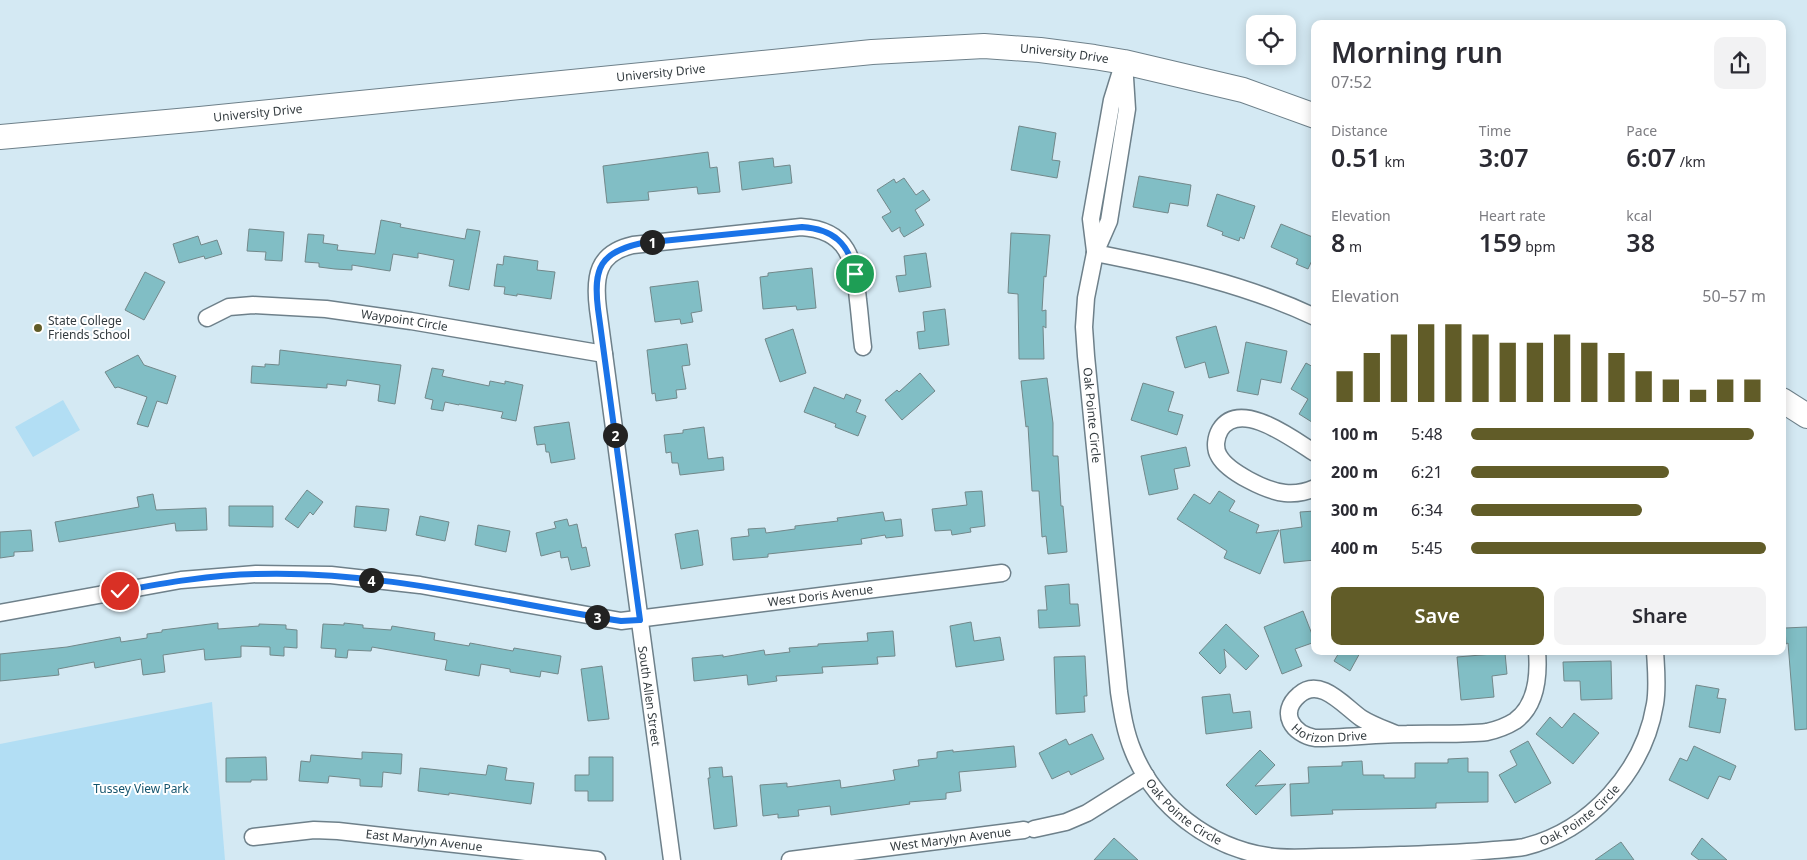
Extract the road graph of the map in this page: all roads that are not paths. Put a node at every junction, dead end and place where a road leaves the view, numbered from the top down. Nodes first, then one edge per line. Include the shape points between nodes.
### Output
1 (1124, 62) junction
2 (1311, 115) edge
3 (0, 137) edge
4 (1095, 253) junction
5 (1311, 316) edge
6 (207, 318) dead end
7 (863, 347) dead end
8 (604, 354) junction
9 (1786, 403) edge
10 (1807, 416) edge
11 (1311, 451) edge
12 (1311, 489) edge
13 (1002, 573) dead end
14 (0, 613) edge
15 (640, 620) junction
16 (1536, 655) edge
17 (1655, 655) edge
18 (1396, 734) junction
19 (1146, 776) junction
20 (253, 837) dead end
21 (597, 860) edge
22 (672, 860) edge
23 (790, 860) edge

1 - 2 main road, University Drive via 1242,90
1 - 3 main road, University Drive via 984,46 872,52
1 - 4 street, Oak Pointe Circle via 1127,109 1109,222
4 - 5 street via 1196,274 1278,301
4 - 19 street, Oak Pointe Circle via 1084,328 1112,628 1122,715 1133,752
6 - 8 street, Waypoint Circle via 229,308 253,305 326,309
7 - 8 street, South Allen Street via 857,289 848,251 825,231 802,227 642,243 615,252 600,267 597,276
8 - 15 street, South Allen Street
9 - 10 main road
11 - 12 street via 1289,436 1245,418 1231,420 1222,427 1216,450 1230,468 1252,482 1284,493
13 - 15 street, West Doris Avenue
14 - 15 street, West Doris Avenue via 181,580 256,574 331,575 420,586 621,621
15 - 22 street, South Allen Street
16 - 18 street, Horizon Drive via 1536,686 1526,708 1516,720 1486,732
17 - 19 street, Oak Pointe Circle via 1655,704 1647,736 1631,769 1587,816 1565,830 1522,848 1380,856 1269,857 1241,851 1196,829 1172,808
18 - 18 street, Horizon Drive via 1373,725 1328,693 1317,689 1300,693 1291,705 1290,722 1306,737
19 - 23 street, West Marylyn Avenue via 1087,814 1066,822
20 - 21 street, East Marylyn Avenue via 314,830 338,831

